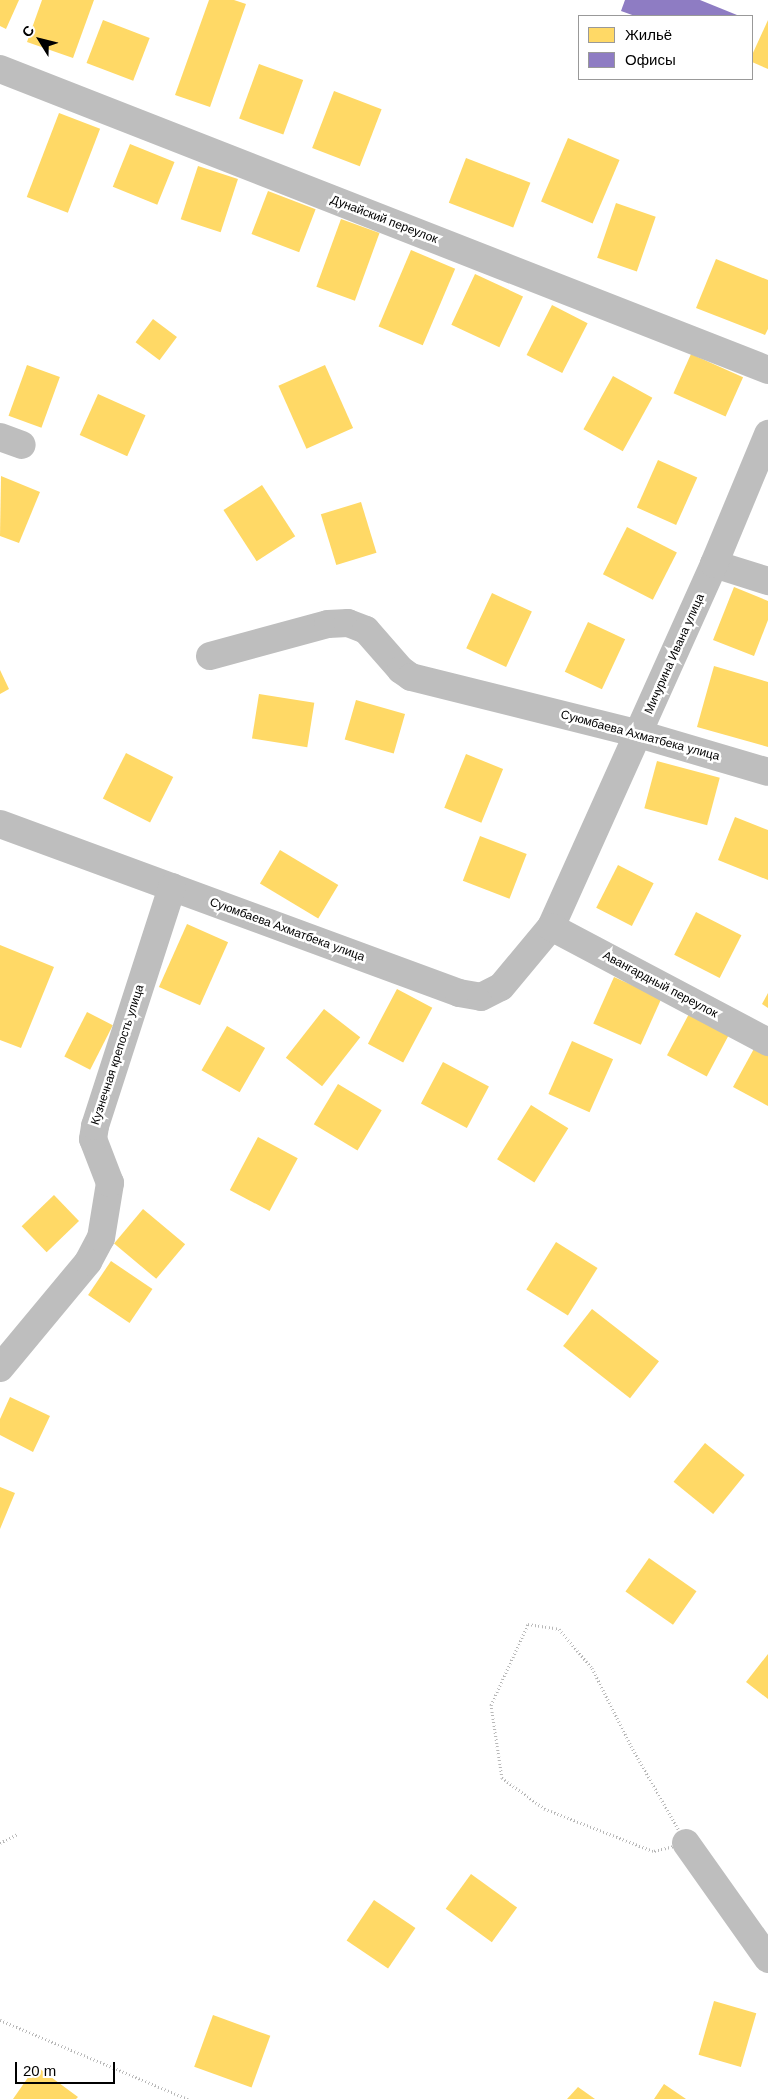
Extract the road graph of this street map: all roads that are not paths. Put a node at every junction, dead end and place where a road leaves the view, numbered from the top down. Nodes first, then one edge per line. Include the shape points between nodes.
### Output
1 (0, 69) edge
2 (768, 370) edge
3 (768, 434) edge
4 (714, 564) junction
5 (768, 581) edge
6 (210, 656) dead end
7 (640, 734) junction
8 (768, 772) edge
9 (0, 824) edge
10 (172, 887) junction
11 (551, 926) junction
12 (768, 1042) edge
13 (0, 1368) edge
14 (686, 1843) road end
15 (768, 1959) edge

1 - 2 street, Дунайский переулок
3 - 4 street, Мичурина Ивана улица
4 - 5 street
4 - 7 street, Мичурина Ивана улица
6 - 7 street, Суюмбаева Ахматбека улица via 328,624 348,623 366,630 411,677
7 - 8 street, Суюмбаева Ахматбека улица
7 - 11 street, Мичурина Ивана улица
9 - 10 street, Суюмбаева Ахматбека улица
10 - 11 street, Суюмбаева Ахматбека улица via 459,993 481,997 501,987
10 - 13 street, Кузнечная крепость улица via 95,1126 93,1139 110,1183 101,1238 88,1262
11 - 12 street, Авангардный переулок
14 - 15 street

